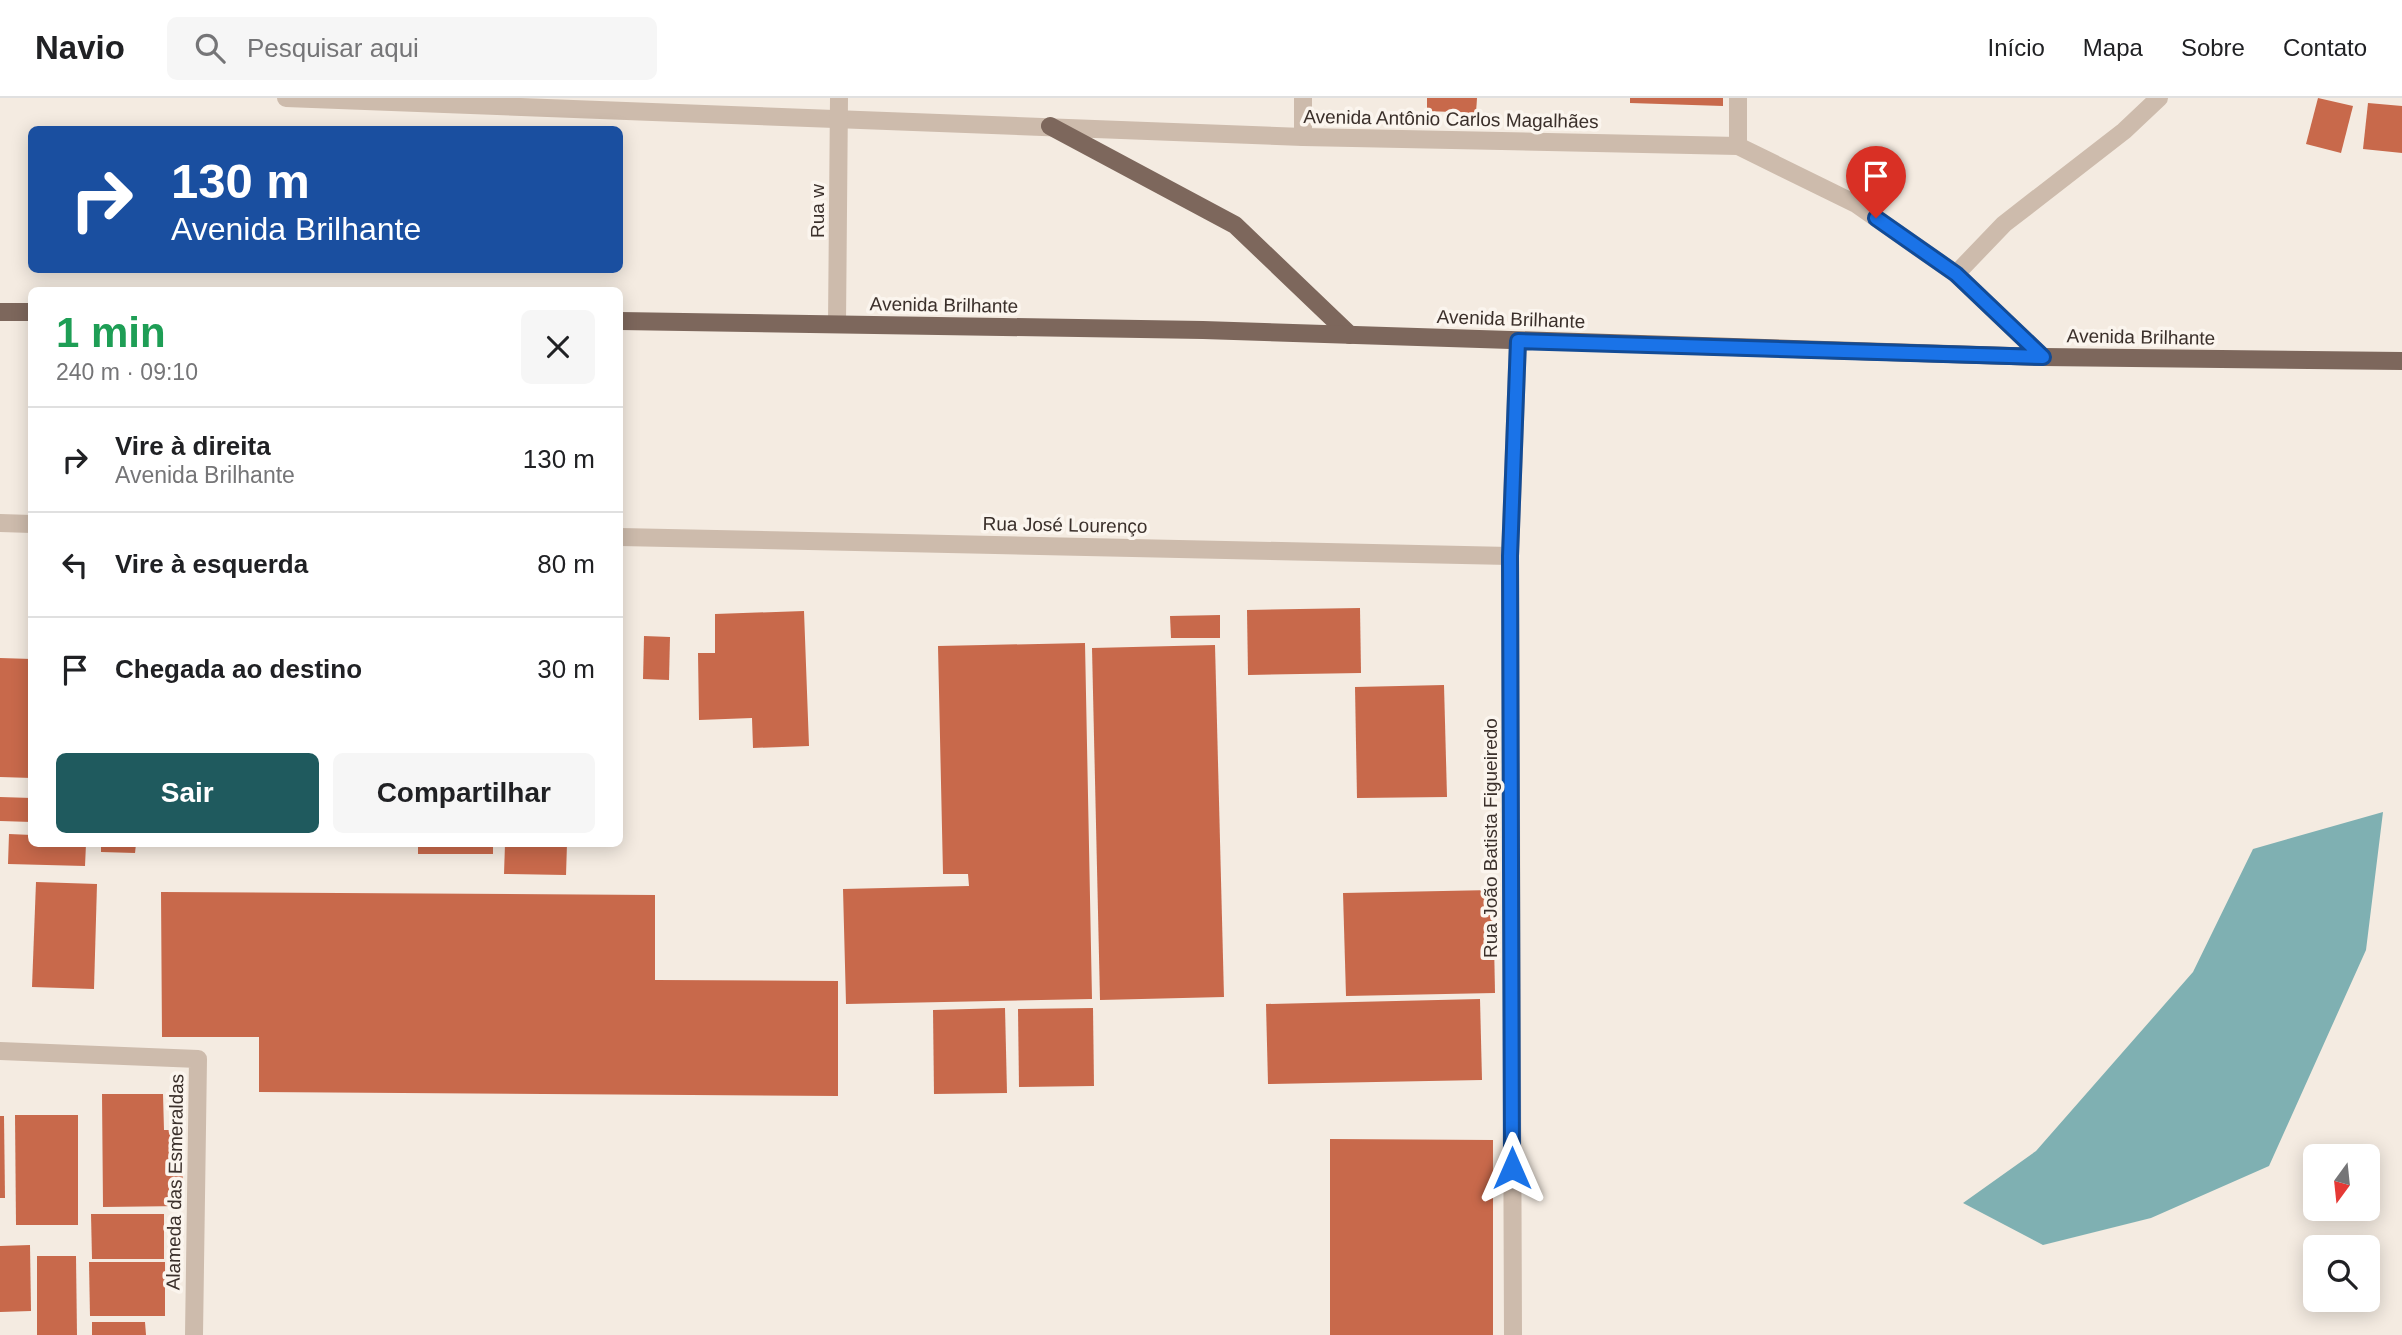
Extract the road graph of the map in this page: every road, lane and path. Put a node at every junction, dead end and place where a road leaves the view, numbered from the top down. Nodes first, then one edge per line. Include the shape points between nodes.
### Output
1 (286, 98) edge
2 (839, 98) edge
3 (1303, 98) edge
4 (1738, 98) edge
5 (2159, 98) edge
6 (387, 100) edge
7 (838, 118) junction
8 (1050, 126) junction
9 (1303, 137) junction
10 (1738, 146) junction
11 (1956, 274) junction
12 (0, 312) edge
13 (28, 312) edge
14 (623, 321) edge
15 (837, 324) junction
16 (1350, 335) junction
17 (1518, 341) junction
18 (2043, 357) junction
19 (2402, 361) edge
20 (0, 523) edge
21 (28, 524) edge
22 (623, 537) edge
23 (1510, 556) junction
24 (0, 1051) edge
25 (194, 1335) edge
26 (1513, 1335) edge

1 - 6 street, Avenida Antônio Carlos Magalhães
2 - 7 street, Rua w
3 - 9 street
4 - 10 street
5 - 11 street via 2124,131 2004,224
6 - 7 street, Avenida Antônio Carlos Magalhães
7 - 8 street, Avenida Antônio Carlos Magalhães
7 - 15 street, Rua w
8 - 9 street, Avenida Antônio Carlos Magalhães
8 - 16 main road via 1235,225
9 - 10 street, Avenida Antônio Carlos Magalhães
10 - 11 street, Avenida Antônio Carlos Magalhães via 1856,204
11 - 18 street, Avenida Antônio Carlos Magalhães
12 - 13 main road
14 - 15 main road, Avenida Brilhante
15 - 16 main road, Avenida Brilhante
16 - 17 main road, Avenida Brilhante
17 - 18 main road, Avenida Brilhante
17 - 23 street, Rua João Batista Figueiredo
18 - 19 main road, Avenida Brilhante
20 - 21 street
22 - 23 street, Rua José Lourenço
23 - 26 street, Rua João Batista Figueiredo
24 - 25 street, Alameda das Esmeraldas via 198,1059

